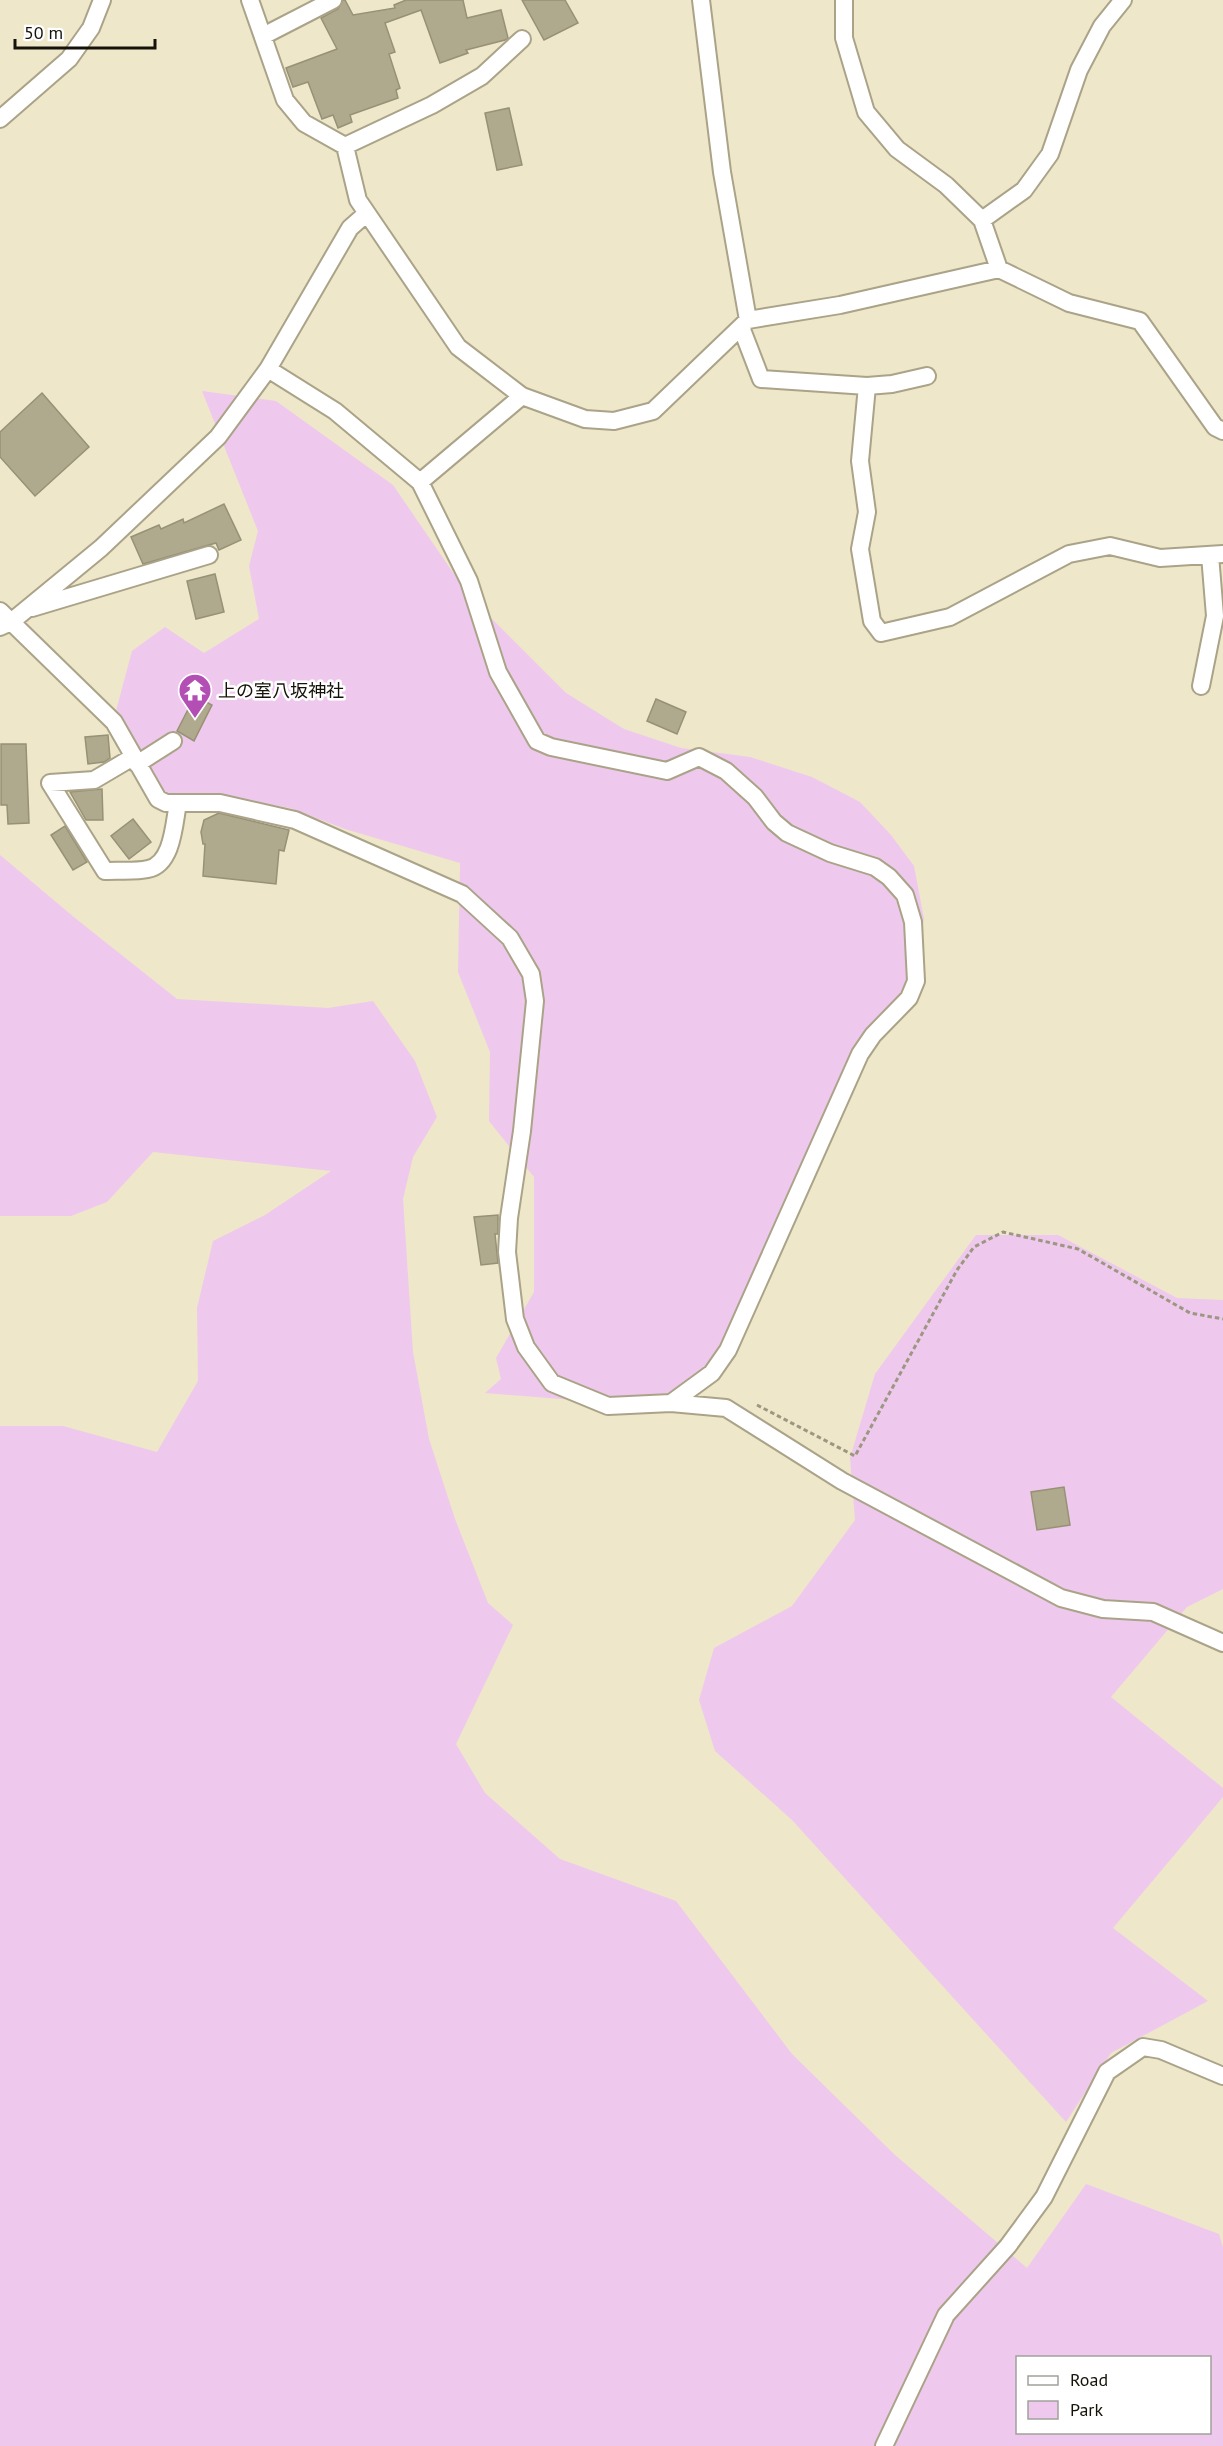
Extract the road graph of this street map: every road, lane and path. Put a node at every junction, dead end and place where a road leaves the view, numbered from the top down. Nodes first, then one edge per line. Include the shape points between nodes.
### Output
1 (102, 0) edge
2 (250, 0) edge
3 (333, 0) edge
4 (701, 0) edge
5 (844, 0) edge
6 (1123, 0) edge
7 (263, 36) junction
8 (522, 39) dead end
9 (0, 119) edge
10 (345, 146) junction
11 (367, 213) junction
12 (982, 220) junction
13 (999, 269) junction
14 (744, 323) junction
15 (268, 369) junction
16 (927, 376) dead end
17 (867, 386) junction
18 (522, 396) junction
19 (1223, 431) edge
20 (420, 482) junction
21 (1217, 554) edge
22 (209, 555) dead end
23 (25, 610) junction
24 (4, 620) edge
25 (1201, 686) dead end
26 (173, 741) dead end
27 (135, 760) junction
28 (178, 803) junction
29 (1223, 1319) edge
30 (671, 1403) junction
31 (755, 1404) dead end
32 (1223, 1643) edge
33 (1223, 2076) edge
34 (884, 2446) edge

1 - 9 street via 91,28 69,59
2 - 7 street
3 - 7 street
4 - 14 street
5 - 12 street via 844,38 866,112 897,149 946,185
6 - 12 street via 1102,26 1079,70 1050,154 1024,190
7 - 10 street via 285,100 304,123
8 - 10 street via 482,76 432,105
10 - 11 street via 358,200
11 - 15 street via 350,228
11 - 18 street via 458,347
12 - 13 street
13 - 14 street
13 - 19 street via 1069,303 1140,321 1215,427
14 - 17 street via 761,380
14 - 18 street via 653,411 615,421 585,419
15 - 20 street via 335,411
15 - 23 street via 218,437 101,548
16 - 17 street
17 - 21 street via 860,461 867,512 860,549 872,621 881,633 950,617 1069,554 1110,546 1160,558
18 - 20 street
20 - 30 street via 469,580 498,672 537,741 667,771 699,757 726,771 787,833 830,853 875,867 905,895 913,922 916,981 909,998 860,1054 728,1350 712,1372
21 - 25 street via 1215,616
22 - 23 street
23 - 24 street
24 - 27 street via 114,722
26 - 27 street
27 - 28 street via 158,799
27 - 28 street via 94,780 50,783 105,871 150,869 158,864 166,855
28 - 30 street via 220,803 295,820 462,894 510,938 531,974 534,1001 522,1131 508,1218 507,1251 515,1319 526,1347 552,1383 608,1406
29 - 31 path via 1190,1313 1078,1249 1004,1232 974,1247 957,1270 855,1456
30 - 32 street via 726,1408 842,1481 1061,1598 1103,1609 1153,1612
33 - 34 street via 1161,2050 1143,2047 1107,2072 1044,2197 1008,2246 946,2315

